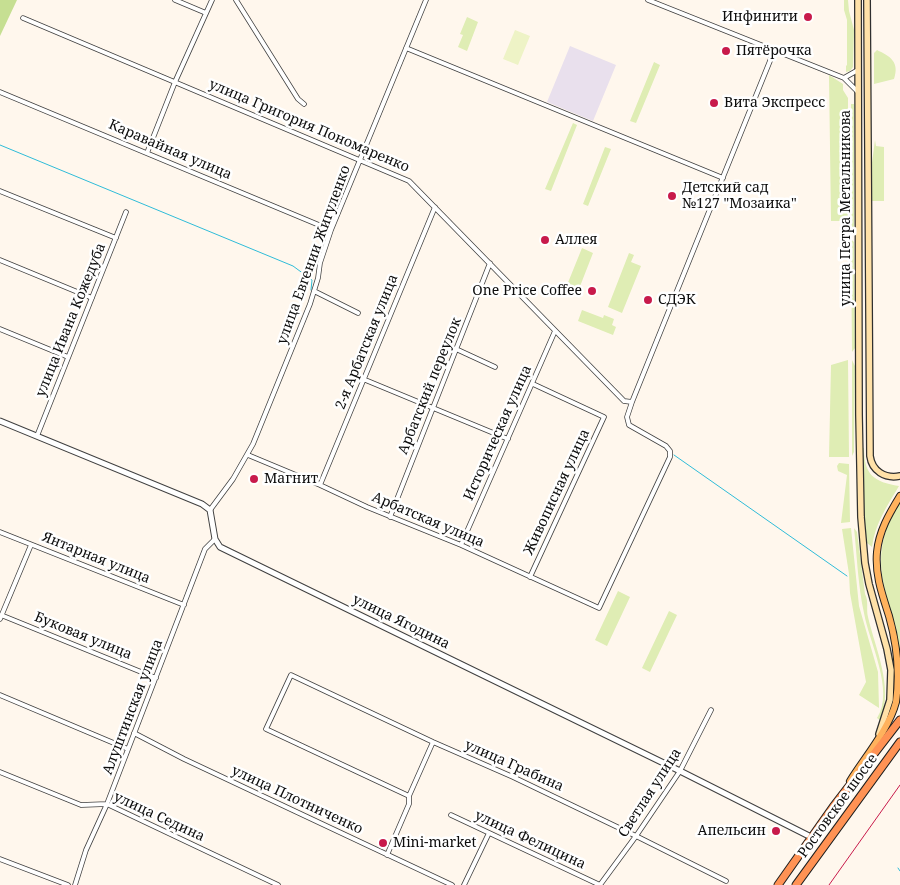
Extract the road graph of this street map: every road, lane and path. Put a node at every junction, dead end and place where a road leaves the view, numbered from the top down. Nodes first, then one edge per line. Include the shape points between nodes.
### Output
1 (175, 0) edge
2 (212, 0) edge
3 (236, 0) edge
4 (426, 0) edge
5 (648, 0) edge
6 (858, 0) edge
7 (867, 0) edge
8 (206, 13) junction
9 (23, 18) dead end
10 (406, 48) junction
11 (774, 51) junction
12 (858, 70) junction
13 (844, 78) junction
14 (176, 82) junction
15 (0, 92) edge
16 (858, 92) junction
17 (304, 104) dead end
18 (147, 153) junction
19 (360, 160) junction
20 (723, 178) junction
21 (0, 191) edge
22 (435, 207) junction
23 (126, 212) dead end
24 (331, 230) junction
25 (116, 238) junction
26 (0, 260) edge
27 (490, 263) junction
28 (314, 291) junction
29 (92, 298) junction
30 (358, 313) dead end
31 (0, 329) edge
32 (555, 331) junction
33 (456, 349) junction
34 (68, 357) junction
35 (495, 367) dead end
36 (364, 379) junction
37 (532, 384) junction
38 (630, 402) junction
39 (433, 408) junction
40 (869, 412) junction
41 (859, 415) junction
42 (0, 421) edge
43 (37, 436) junction
44 (508, 439) junction
45 (248, 455) junction
46 (900, 476) edge
47 (320, 485) junction
48 (900, 496) edge
49 (210, 510) junction
50 (390, 517) junction
51 (0, 532) edge
52 (215, 539) junction
53 (31, 545) junction
54 (461, 545) junction
55 (530, 577) junction
56 (184, 605) junction
57 (1, 617) edge
58 (156, 678) junction
59 (0, 695) edge
60 (711, 710) dead end
61 (900, 720) edge
62 (134, 733) junction
63 (433, 742) junction
64 (875, 742) junction
65 (900, 742) edge
66 (128, 749) junction
67 (680, 771) junction
68 (0, 772) edge
69 (409, 796) junction
70 (107, 804) junction
71 (833, 807) junction
72 (451, 815) dead end
73 (489, 833) junction
74 (636, 836) junction
75 (811, 837) junction
76 (387, 855) junction
77 (0, 860) edge
78 (726, 881) dead end
79 (68, 885) edge
80 (75, 885) edge
81 (278, 885) edge
82 (452, 885) edge
83 (464, 885) edge
84 (600, 885) edge
85 (778, 885) edge
86 (796, 885) edge

1 - 8 street
2 - 8 street
3 - 17 street
4 - 10 street, улица Евгении Жигуленко
5 - 11 street
6 - 12 main road, улица Петра Метальникова
7 - 40 main road, улица Петра Метальникова
8 - 14 street
9 - 14 street, улица Григория Пономаренко
10 - 19 street, улица Евгении Жигуленко
10 - 20 street
11 - 13 street
11 - 20 street
12 - 13 street
12 - 16 main road, улица Петра Метальникова
13 - 16 street
14 - 18 street
14 - 19 street, улица Григория Пономаренко
15 - 18 street, Каравайная улица
16 - 41 main road, улица Петра Метальникова
18 - 24 street, Каравайная улица
19 - 22 street, улица Григория Пономаренко via 409,181
19 - 24 street, улица Евгении Жигуленко
20 - 38 street
21 - 25 street
22 - 27 street, улица Григория Пономаренко
22 - 36 street, 2-я Арбатская улица
23 - 25 street, улица Ивана Кожедуба
24 - 28 street, улица Евгении Жигуленко
25 - 29 street, улица Ивана Кожедуба
26 - 29 street
27 - 32 street, улица Григория Пономаренко
27 - 33 street, Арбатский переулок
28 - 30 street
28 - 45 street, улица Евгении Жигуленко
29 - 34 street, улица Ивана Кожедуба
31 - 34 street
32 - 37 street, Историческая улица
32 - 38 street, улица Григория Пономаренко via 624,401
33 - 35 street
33 - 39 street, Арбатский переулок
34 - 43 street, улица Ивана Кожедуба
36 - 39 street
36 - 47 street, 2-я Арбатская улица
37 - 44 street, Историческая улица
37 - 55 street, Живописная улица via 604,418
38 - 55 street, Арбатская улица via 629,425 666,446 670,457 599,608
39 - 44 street
39 - 50 street, Арбатский переулок
40 - 41 main road via 866,417
40 - 46 main road, улица Петра Метальникова via 873,466 889,477
41 - 64 main road, улица Петра Метальникова via 865,563 892,670 889,707
42 - 43 street
43 - 49 street
44 - 54 street, Историческая улица
45 - 47 street, Арбатская улица
45 - 49 street, улица Евгении Жигуленко
47 - 50 street, Арбатская улица
48 - 64 main road, Ростовское шоссе via 881,531 876,562 879,585 897,648 899,682 895,706
49 - 52 street
50 - 54 street, Арбатская улица
51 - 53 street, Янтарная улица
52 - 56 street, Алуштинская улица via 205,550
52 - 67 street, улица Ягодина via 220,547
53 - 56 street, Янтарная улица
53 - 57 street
54 - 55 street, Арбатская улица
56 - 58 street, Алуштинская улица
57 - 58 street, Буковая улица
58 - 62 street, Алуштинская улица
59 - 66 street
60 - 67 street, Светлая улица
61 - 71 highway, Ростовское шоссе
62 - 66 street, Алуштинская улица
62 - 76 street, улица Плотниченко via 184,760
63 - 69 street
63 - 69 street, улица Грабина via 291,675 266,730
63 - 74 street, улица Грабина
64 - 71 main road, Ростовское шоссе
65 - 86 highway, Ростовское шоссе
66 - 70 street, Алуштинская улица
67 - 74 street, Светлая улица
67 - 75 street, улица Ягодина
68 - 70 street, улица Седина via 81,805
69 - 76 street via 409,804
70 - 80 street, Алуштинская улица via 86,850
70 - 81 street, улица Седина
71 - 75 highway, Ростовское шоссе
72 - 73 street, улица Фелицина
73 - 83 street
73 - 84 street, улица Фелицина
74 - 78 street, улица Грабина
74 - 84 street, Светлая улица
75 - 85 highway, Ростовское шоссе
76 - 82 street, улица Плотниченко
77 - 79 street

